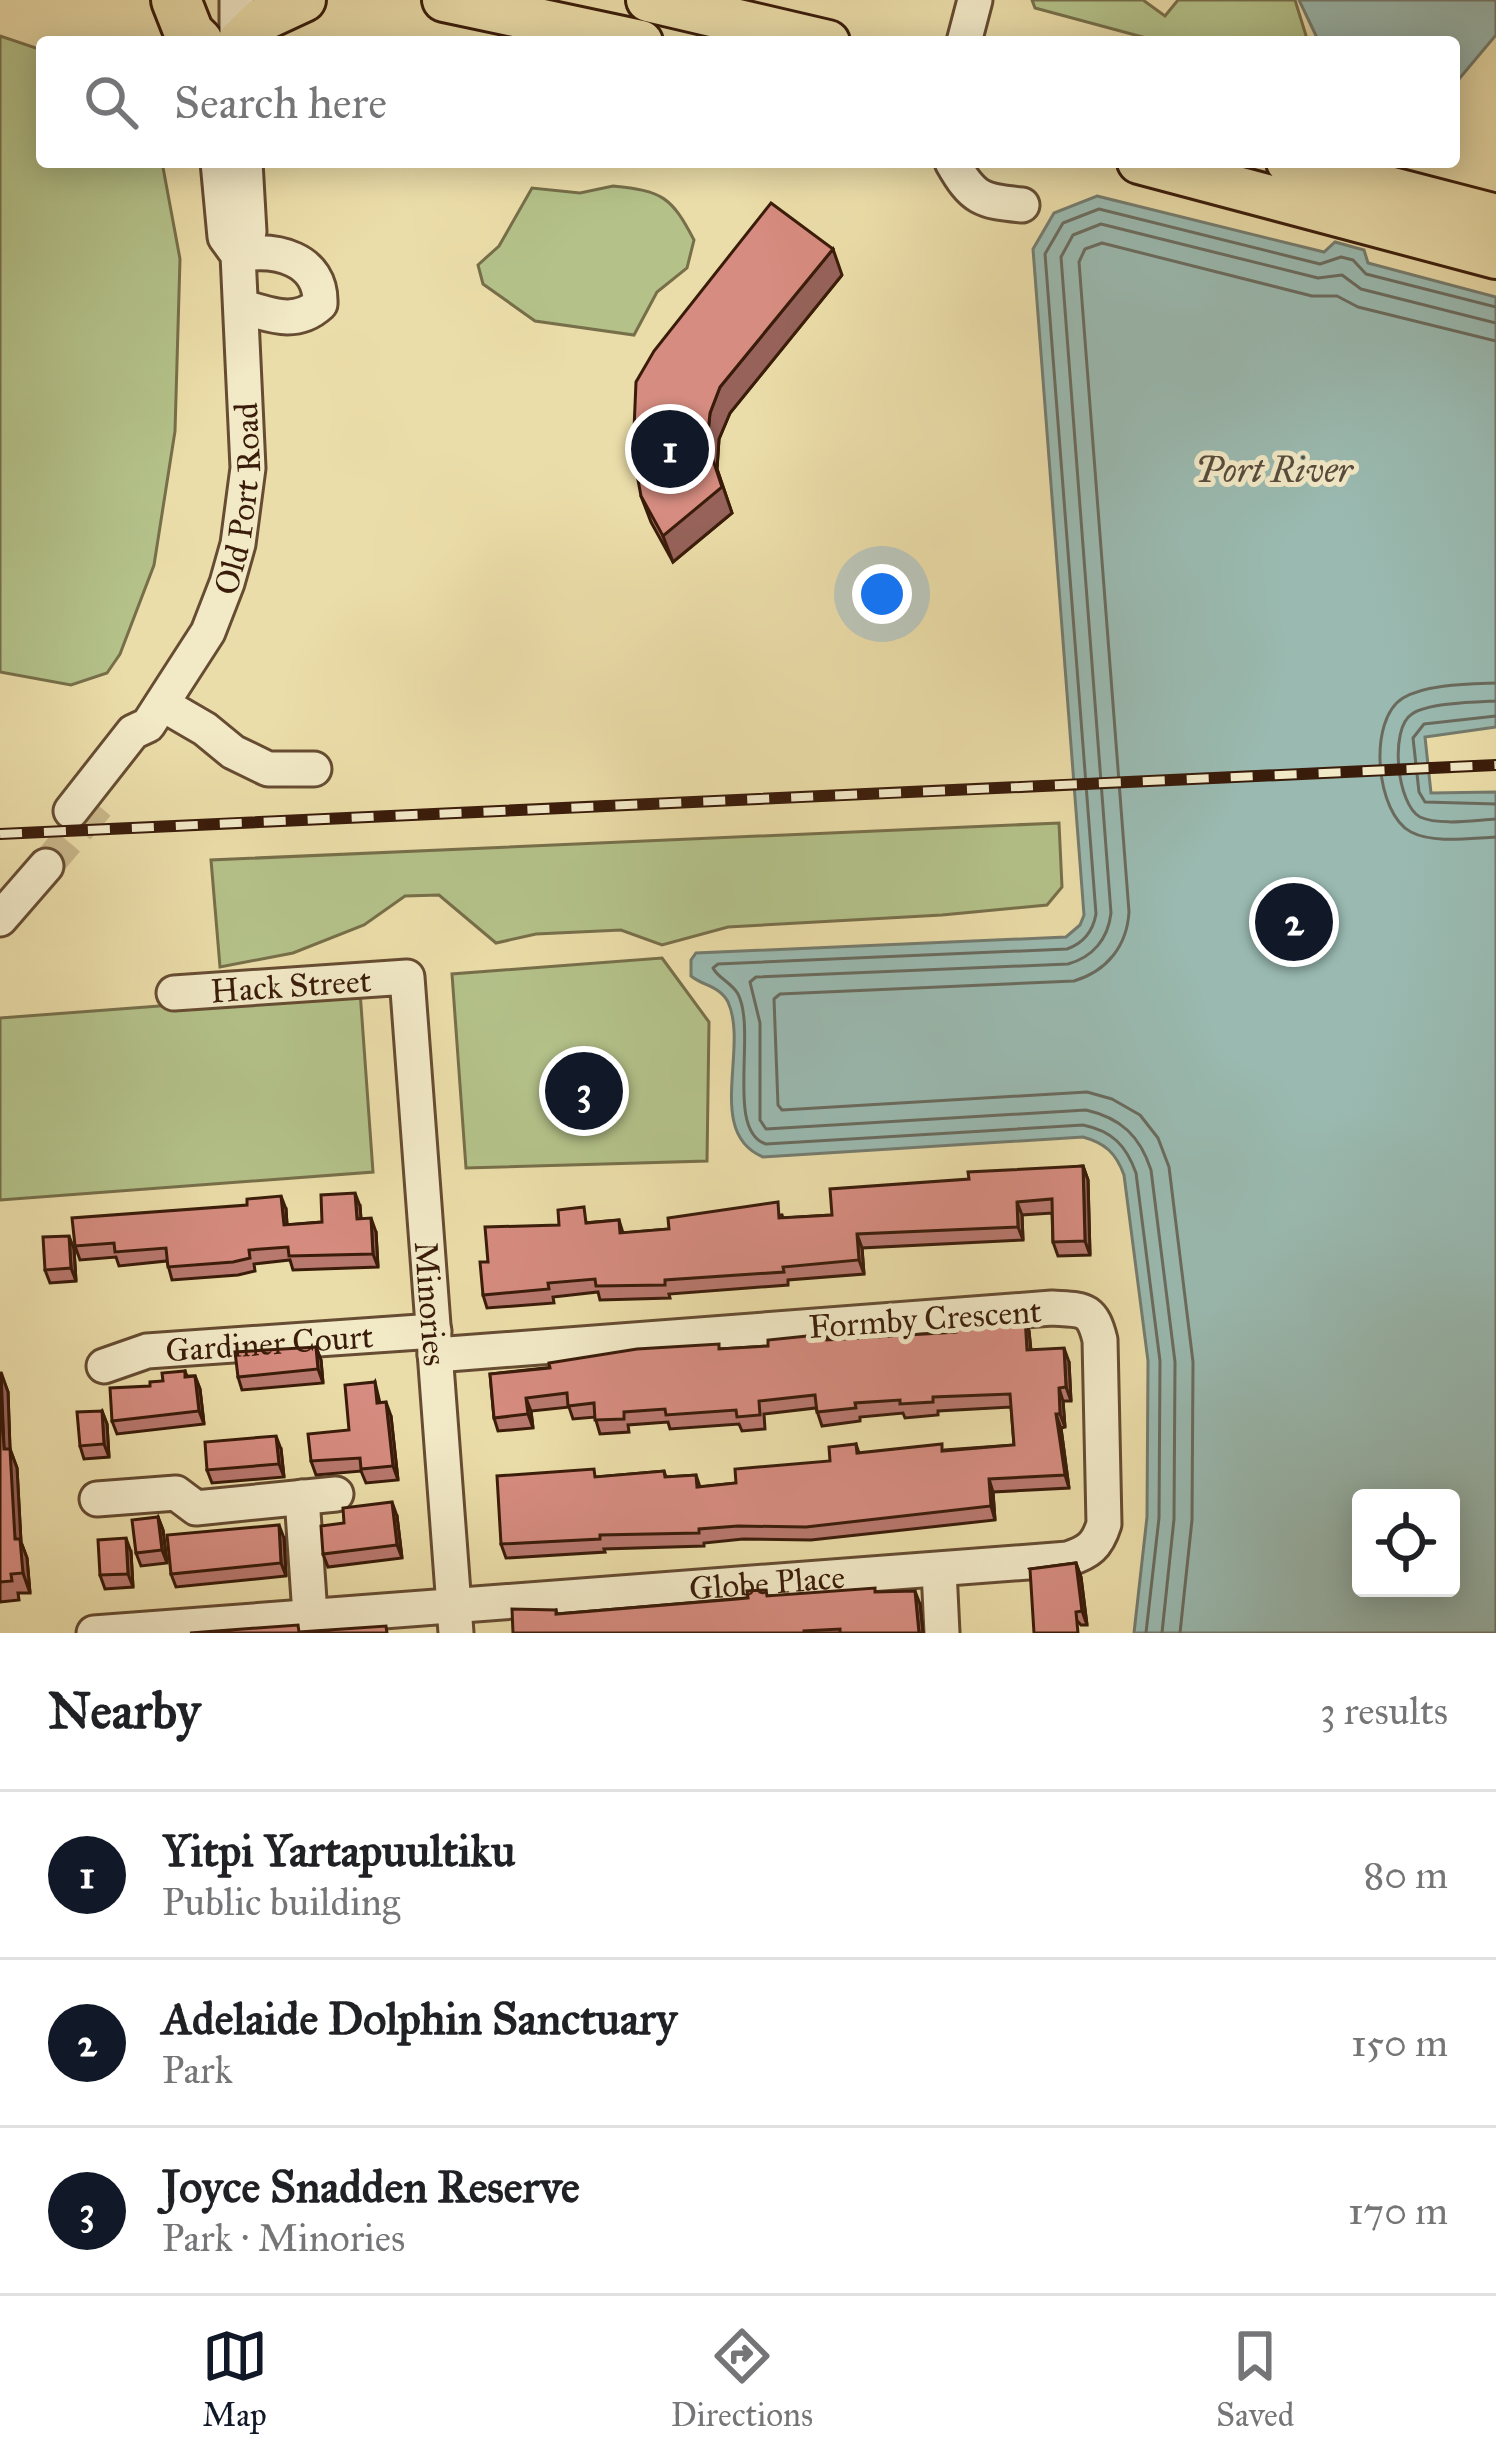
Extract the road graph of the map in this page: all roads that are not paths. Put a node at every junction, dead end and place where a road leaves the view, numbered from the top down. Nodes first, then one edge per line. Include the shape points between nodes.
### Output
1 (176, 0) edge
2 (198, 0) edge
3 (237, 0) edge
4 (304, 0) edge
5 (444, 0) edge
6 (648, 0) edge
7 (702, 0) edge
8 (975, 0) edge
9 (772, 27) junction
10 (193, 36) edge
11 (201, 36) edge
12 (238, 36) edge
13 (244, 36) edge
14 (613, 36) edge
15 (806, 36) edge
16 (966, 36) edge
17 (219, 168) edge
18 (245, 168) edge
19 (955, 168) edge
20 (1161, 168) edge
21 (1311, 168) edge
22 (1022, 205) dead end
23 (1496, 216) edge
24 (238, 253) junction
25 (1496, 257) edge
26 (243, 307) junction
27 (155, 714) junction
28 (314, 770) dead end
29 (84, 808) tunnel mouth
30 (21, 877) tunnel mouth
31 (0, 919) edge
32 (407, 977) joint
33 (174, 993) dead end
34 (434, 1343) junction
35 (104, 1366) dead end
36 (97, 1499) dead end
37 (939, 1570) junction
38 (310, 1616) junction
39 (455, 1618) edge
40 (94, 1633) edge
41 (942, 1633) edge

1 - 10 highway
2 - 11 street
3 - 12 street
4 - 13 main road
5 - 14 main road
6 - 9 main road
7 - 9 main road
8 - 16 street
9 - 15 main road
17 - 24 street, Old Port Road via 225,237
18 - 24 street, Old Port Road via 249,232
19 - 22 street via 984,202
20 - 25 main road
21 - 23 main road
24 - 26 street, Old Port Road
24 - 26 street via 267,250 321,284 320,304 307,316
26 - 27 street, Old Port Road via 248,468 238,544 208,632
27 - 28 street via 205,729 268,769
27 - 29 street, Old Port Road via 133,732
30 - 31 street
32 - 33 street, Hack Street
32 - 34 street, Minories
34 - 35 street, Gardiner Court via 147,1351
34 - 37 street, Formby Crescent via 1084,1310 1100,1340 1099,1541 1068,1559
34 - 39 street, Minories
36 - 38 street via 176,1492 196,1508 319,1496
37 - 39 street, Globe Place
37 - 41 street
38 - 39 street, Globe Place
38 - 40 street, Globe Place

